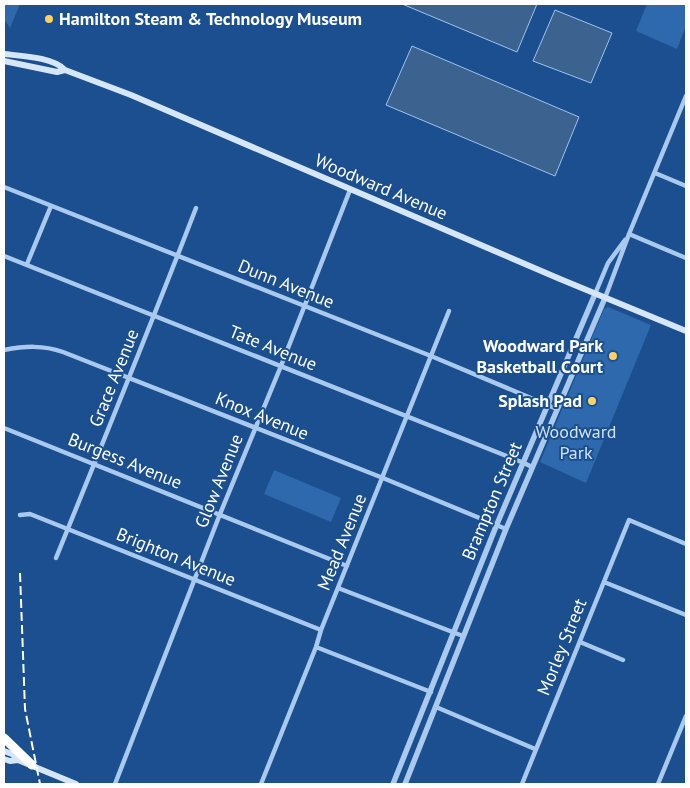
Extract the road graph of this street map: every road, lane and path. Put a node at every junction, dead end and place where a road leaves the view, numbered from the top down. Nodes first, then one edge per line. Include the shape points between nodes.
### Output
1 (4, 54) edge
2 (4, 61) edge
3 (65, 70) junction
4 (686, 96) edge
5 (680, 112) junction
6 (686, 114) edge
7 (654, 173) junction
8 (686, 186) edge
9 (4, 187) edge
10 (350, 190) junction
11 (51, 206) junction
12 (196, 208) dead end
13 (629, 234) junction
14 (4, 256) edge
15 (177, 256) junction
16 (686, 258) edge
17 (27, 264) junction
18 (595, 294) junction
19 (605, 298) junction
20 (304, 306) junction
21 (449, 311) dead end
22 (155, 316) junction
23 (686, 331) edge
24 (4, 350) edge
25 (431, 356) junction
26 (281, 366) junction
27 (128, 378) junction
28 (549, 405) junction
29 (557, 409) junction
30 (407, 416) junction
31 (4, 428) edge
32 (255, 428) junction
33 (524, 462) junction
34 (94, 465) junction
35 (532, 467) junction
36 (383, 478) junction
37 (220, 514) junction
38 (20, 515) dead end
39 (497, 524) junction
40 (68, 529) junction
41 (506, 529) junction
42 (686, 544) edge
43 (56, 558) dead end
44 (347, 566) junction
45 (195, 579) junction
46 (604, 582) junction
47 (338, 588) junction
48 (686, 616) edge
49 (321, 630) junction
50 (454, 633) junction
51 (462, 636) junction
52 (580, 642) junction
53 (316, 647) junction
54 (623, 660) dead end
55 (431, 692) junction
56 (436, 707) junction
57 (686, 716) edge
58 (4, 738) edge
59 (535, 749) junction
60 (4, 751) edge
61 (4, 759) edge
62 (18, 760) junction
63 (32, 765) junction
64 (76, 784) edge
65 (114, 784) edge
66 (261, 784) edge
67 (394, 784) edge
68 (405, 784) edge
69 (522, 784) edge
70 (658, 784) edge

1 - 3 main road, Woodward Avenue via 60,64
2 - 3 main road, Woodward Avenue via 57,72
3 - 10 main road, Woodward Avenue
4 - 5 street, Brampton Street
5 - 6 street
5 - 7 street, Brampton Street
7 - 8 street
7 - 13 street, Brampton Street
9 - 11 street, Dunn Avenue
10 - 18 main road, Woodward Avenue
10 - 20 street, Glow Avenue
11 - 15 street, Dunn Avenue
11 - 17 street
12 - 15 street, Grace Avenue
13 - 16 street
13 - 18 street, Brampton Street via 608,263
13 - 19 street, Brampton Street
14 - 17 street, Tate Avenue
15 - 20 street, Dunn Avenue
15 - 22 street, Grace Avenue
17 - 22 street, Tate Avenue
18 - 19 main road, Woodward Avenue
18 - 28 street, Brampton Street
19 - 23 main road, Woodward Avenue
19 - 29 street, Brampton Street
20 - 25 street, Dunn Avenue
20 - 26 street, Glow Avenue
21 - 25 street, Mead Avenue
22 - 26 street, Tate Avenue
22 - 27 street, Grace Avenue
24 - 27 street, Knox Avenue via 48,347
25 - 28 street, Dunn Avenue
25 - 30 street, Mead Avenue
26 - 30 street, Tate Avenue
26 - 32 street, Glow Avenue
27 - 32 street, Knox Avenue
27 - 34 street, Grace Avenue
28 - 29 street, Dunn Avenue
28 - 33 street, Brampton Street
29 - 35 street, Brampton Street
30 - 33 street, Tate Avenue
30 - 36 street, Mead Avenue
31 - 34 street, Burgess Avenue
32 - 36 street, Knox Avenue
32 - 37 street, Glow Avenue
33 - 35 street, Tate Avenue
33 - 39 street, Brampton Street
34 - 37 street, Burgess Avenue
34 - 40 street, Grace Avenue
35 - 41 street, Brampton Street
36 - 39 street, Knox Avenue
36 - 44 street, Mead Avenue
37 - 44 street, Burgess Avenue
37 - 45 street, Glow Avenue
38 - 40 street, Brighton Avenue via 30,514
39 - 41 street, Knox Avenue
39 - 50 street, Brampton Street
40 - 43 street, Grace Avenue
40 - 45 street, Brighton Avenue
41 - 51 street, Brampton Street
42 - 46 street, Morley Street via 629,520
44 - 47 street, Mead Avenue
45 - 49 street, Brighton Avenue
45 - 65 street, Glow Avenue
46 - 48 street
46 - 52 street, Morley Street
47 - 49 street, Mead Avenue
47 - 50 street
49 - 53 street, Mead Avenue
50 - 51 street
50 - 55 street, Brampton Street
51 - 56 street, Brampton Street
52 - 54 street
52 - 59 street, Morley Street
53 - 55 street
53 - 66 street, Mead Avenue
55 - 67 street, Brampton Street
56 - 59 street
56 - 68 street, Brampton Street
57 - 70 street
58 - 63 highway
59 - 69 street, Morley Street
60 - 62 main road
61 - 62 main road
62 - 63 main road
63 - 64 main road

